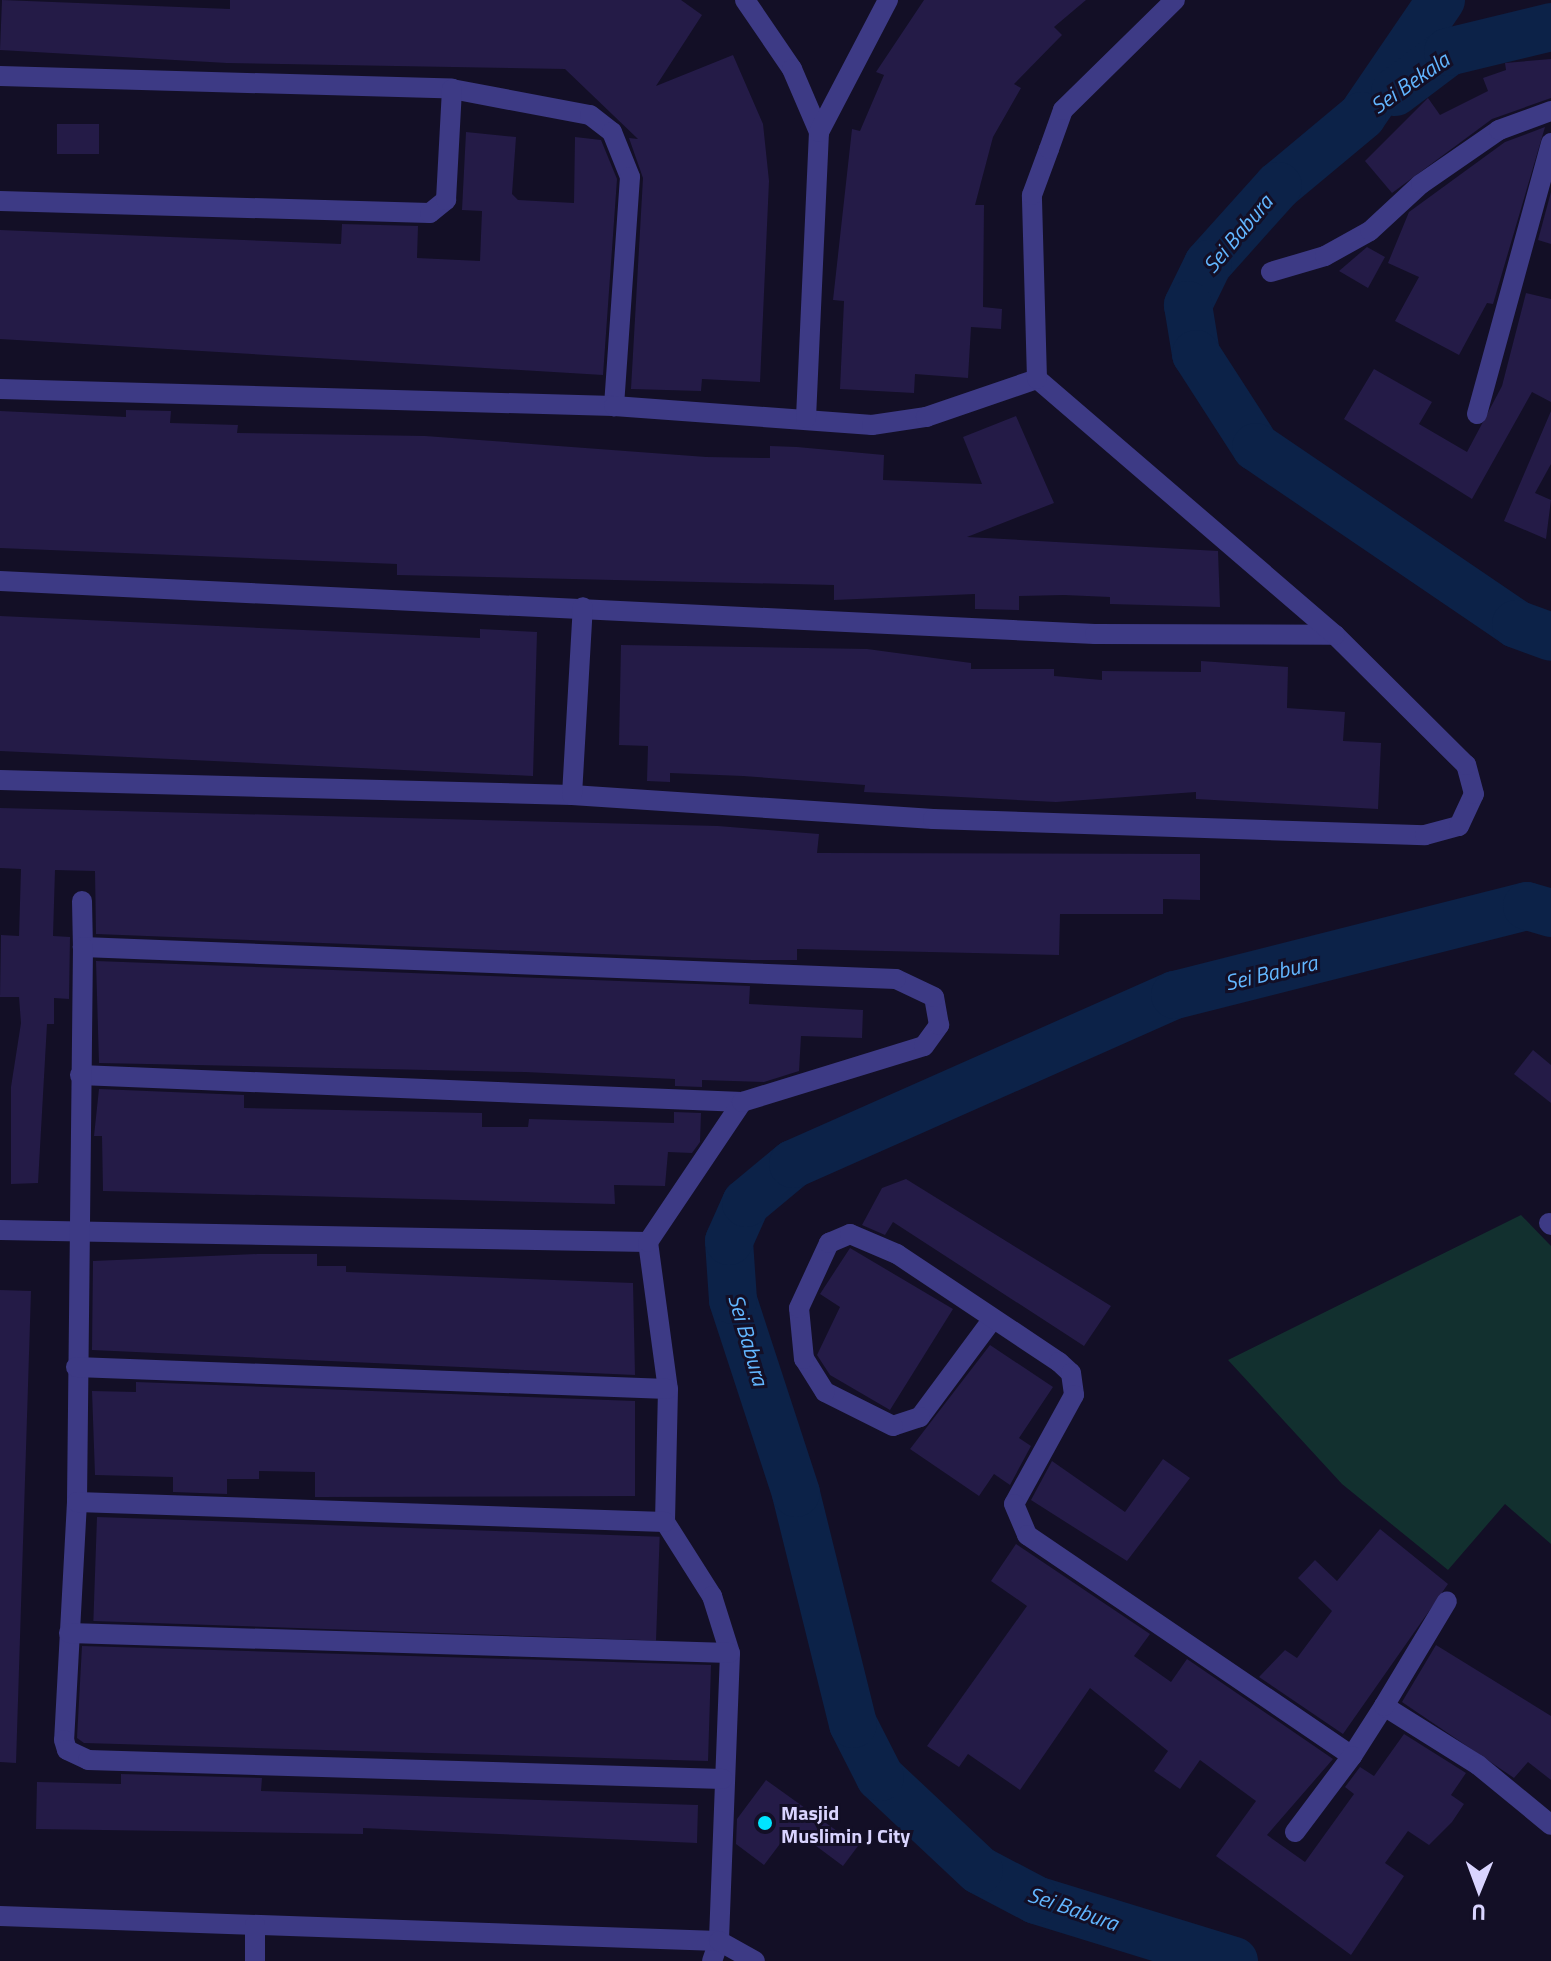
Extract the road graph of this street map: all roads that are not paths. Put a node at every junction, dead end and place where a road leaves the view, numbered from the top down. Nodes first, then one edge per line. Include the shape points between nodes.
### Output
1 (888, 0) edge
2 (1175, 0) edge
3 (754, 5) edge
4 (0, 76) edge
5 (452, 89) junction
6 (1551, 111) edge
7 (819, 132) junction
8 (1551, 143) edge
9 (0, 201) edge
10 (1271, 272) dead end
11 (1037, 379) junction
12 (0, 389) edge
13 (614, 406) junction
14 (1477, 414) dead end
15 (806, 418) junction
16 (0, 581) edge
17 (583, 607) junction
18 (1335, 635) junction
19 (0, 780) edge
20 (572, 795) junction
21 (82, 901) dead end
22 (83, 947) junction
23 (80, 1075) junction
24 (742, 1102) junction
25 (0, 1230) edge
26 (81, 1233) junction
27 (648, 1242) junction
28 (992, 1320) junction
29 (76, 1367) junction
30 (668, 1389) junction
31 (77, 1502) junction
32 (665, 1522) junction
33 (1447, 1601) dead end
34 (69, 1633) junction
35 (730, 1653) junction
36 (1384, 1706) junction
37 (1352, 1756) junction
38 (723, 1779) junction
39 (1551, 1825) edge
40 (1295, 1832) dead end
41 (0, 1916) edge
42 (255, 1925) junction
43 (719, 1941) junction
44 (255, 1961) edge
45 (712, 1961) edge
46 (755, 1961) edge

1 - 7 street
2 - 11 street via 1063,110 1040,172 1029,252
3 - 7 street
4 - 5 street
5 - 9 street via 446,200 430,213
5 - 13 street via 577,109 619,144 630,177
6 - 10 street via 1499,130 1421,184 1370,231 1325,256
7 - 15 street
8 - 14 street
11 - 15 street via 899,424
11 - 18 street
12 - 13 street
13 - 15 street
16 - 17 street
17 - 18 street via 1095,634
17 - 20 street
18 - 20 street via 1466,765 1474,794 1459,826 1425,835 933,819
19 - 20 street
21 - 22 street
22 - 23 street
22 - 24 street via 896,979 934,997 939,1025 924,1046
23 - 24 street
23 - 26 street
24 - 27 street
25 - 26 street
26 - 27 street
26 - 29 street
27 - 30 street
28 - 28 street via 897,1254 850,1234 829,1243 799,1308 804,1359 825,1392 893,1426 920,1417
28 - 37 street via 1059,1362 1076,1387 1014,1504 1027,1535
29 - 30 street
29 - 31 street
30 - 32 street
31 - 32 street
31 - 34 street
32 - 35 street via 712,1596
33 - 36 street
34 - 35 street
34 - 38 street via 64,1740 73,1756 88,1760
35 - 38 street
36 - 37 street
36 - 39 street via 1478,1765
37 - 40 street
38 - 43 street
41 - 42 street
42 - 43 street
42 - 44 street
43 - 45 street
43 - 46 street

